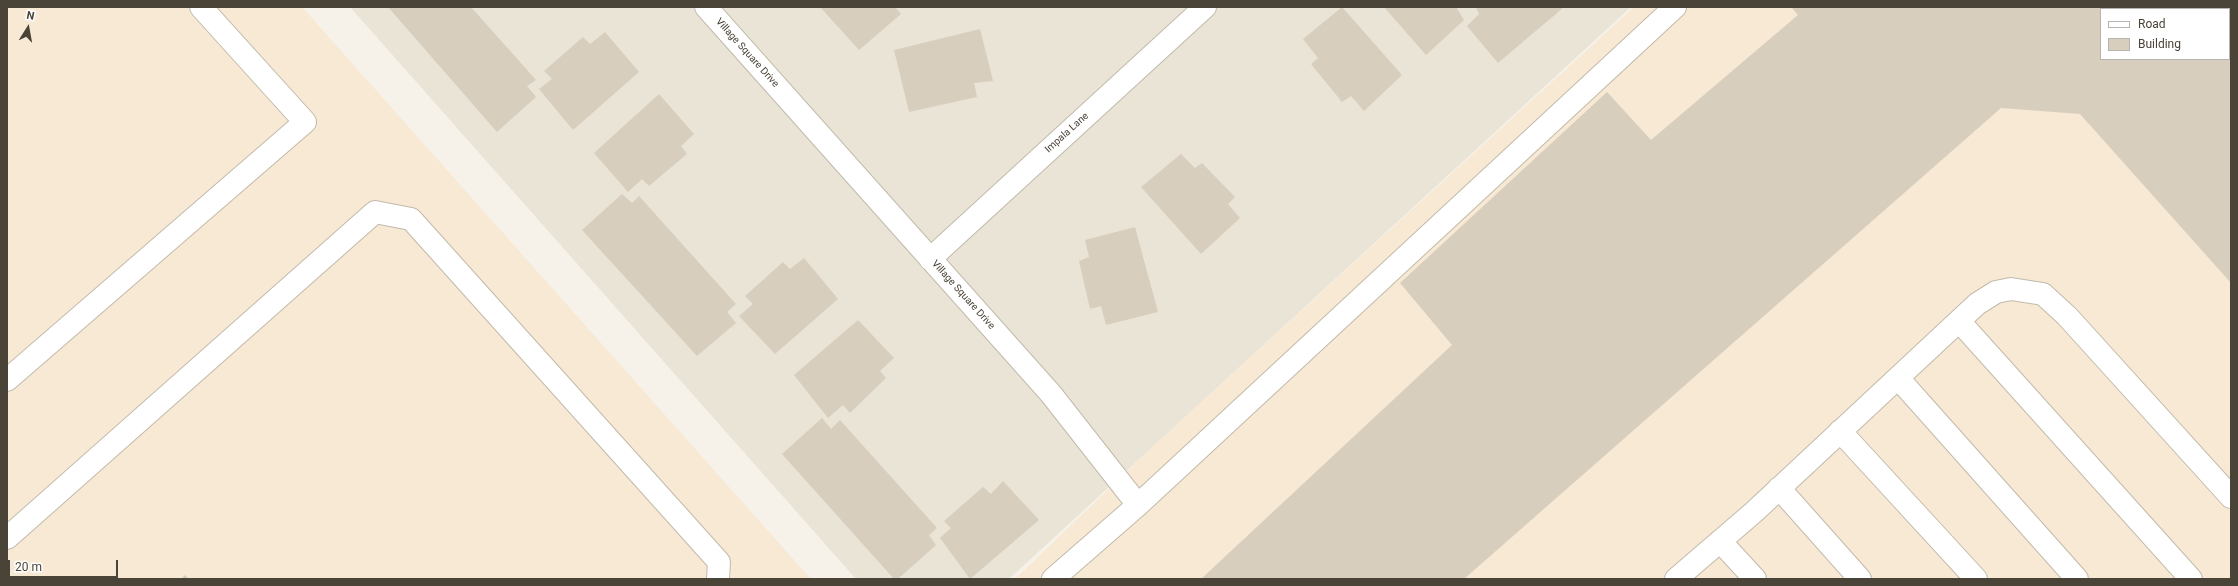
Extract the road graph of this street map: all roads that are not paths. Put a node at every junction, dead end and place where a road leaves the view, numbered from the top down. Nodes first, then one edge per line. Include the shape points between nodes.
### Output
1 (201, 7) edge
2 (706, 7) edge
3 (1205, 7) edge
4 (1675, 7) edge
5 (930, 259) junction
6 (1959, 321) junction
7 (1898, 378) junction
8 (7, 380) edge
9 (1840, 431) junction
10 (1779, 488) junction
11 (2231, 497) edge
12 (1138, 505) junction
13 (7, 538) edge
14 (1720, 541) junction
15 (718, 579) edge
16 (1053, 579) edge
17 (1676, 579) edge
18 (1755, 579) edge
19 (1860, 579) edge
20 (1976, 579) edge
21 (2077, 579) edge
22 (2192, 579) edge

1 - 8 street via 305,122
2 - 5 street, Village Square Drive
3 - 5 street, Impala Lane
4 - 12 street
5 - 12 street, Village Square Drive via 1051,394
6 - 7 street
6 - 11 street via 1977,304 1996,292 2011,288 2043,294 2067,316
6 - 22 street
7 - 9 street
7 - 21 street
9 - 10 street
9 - 20 street
10 - 14 street
10 - 19 street
12 - 16 street
13 - 15 street via 375,212 411,219 719,562
14 - 17 street
14 - 18 street

